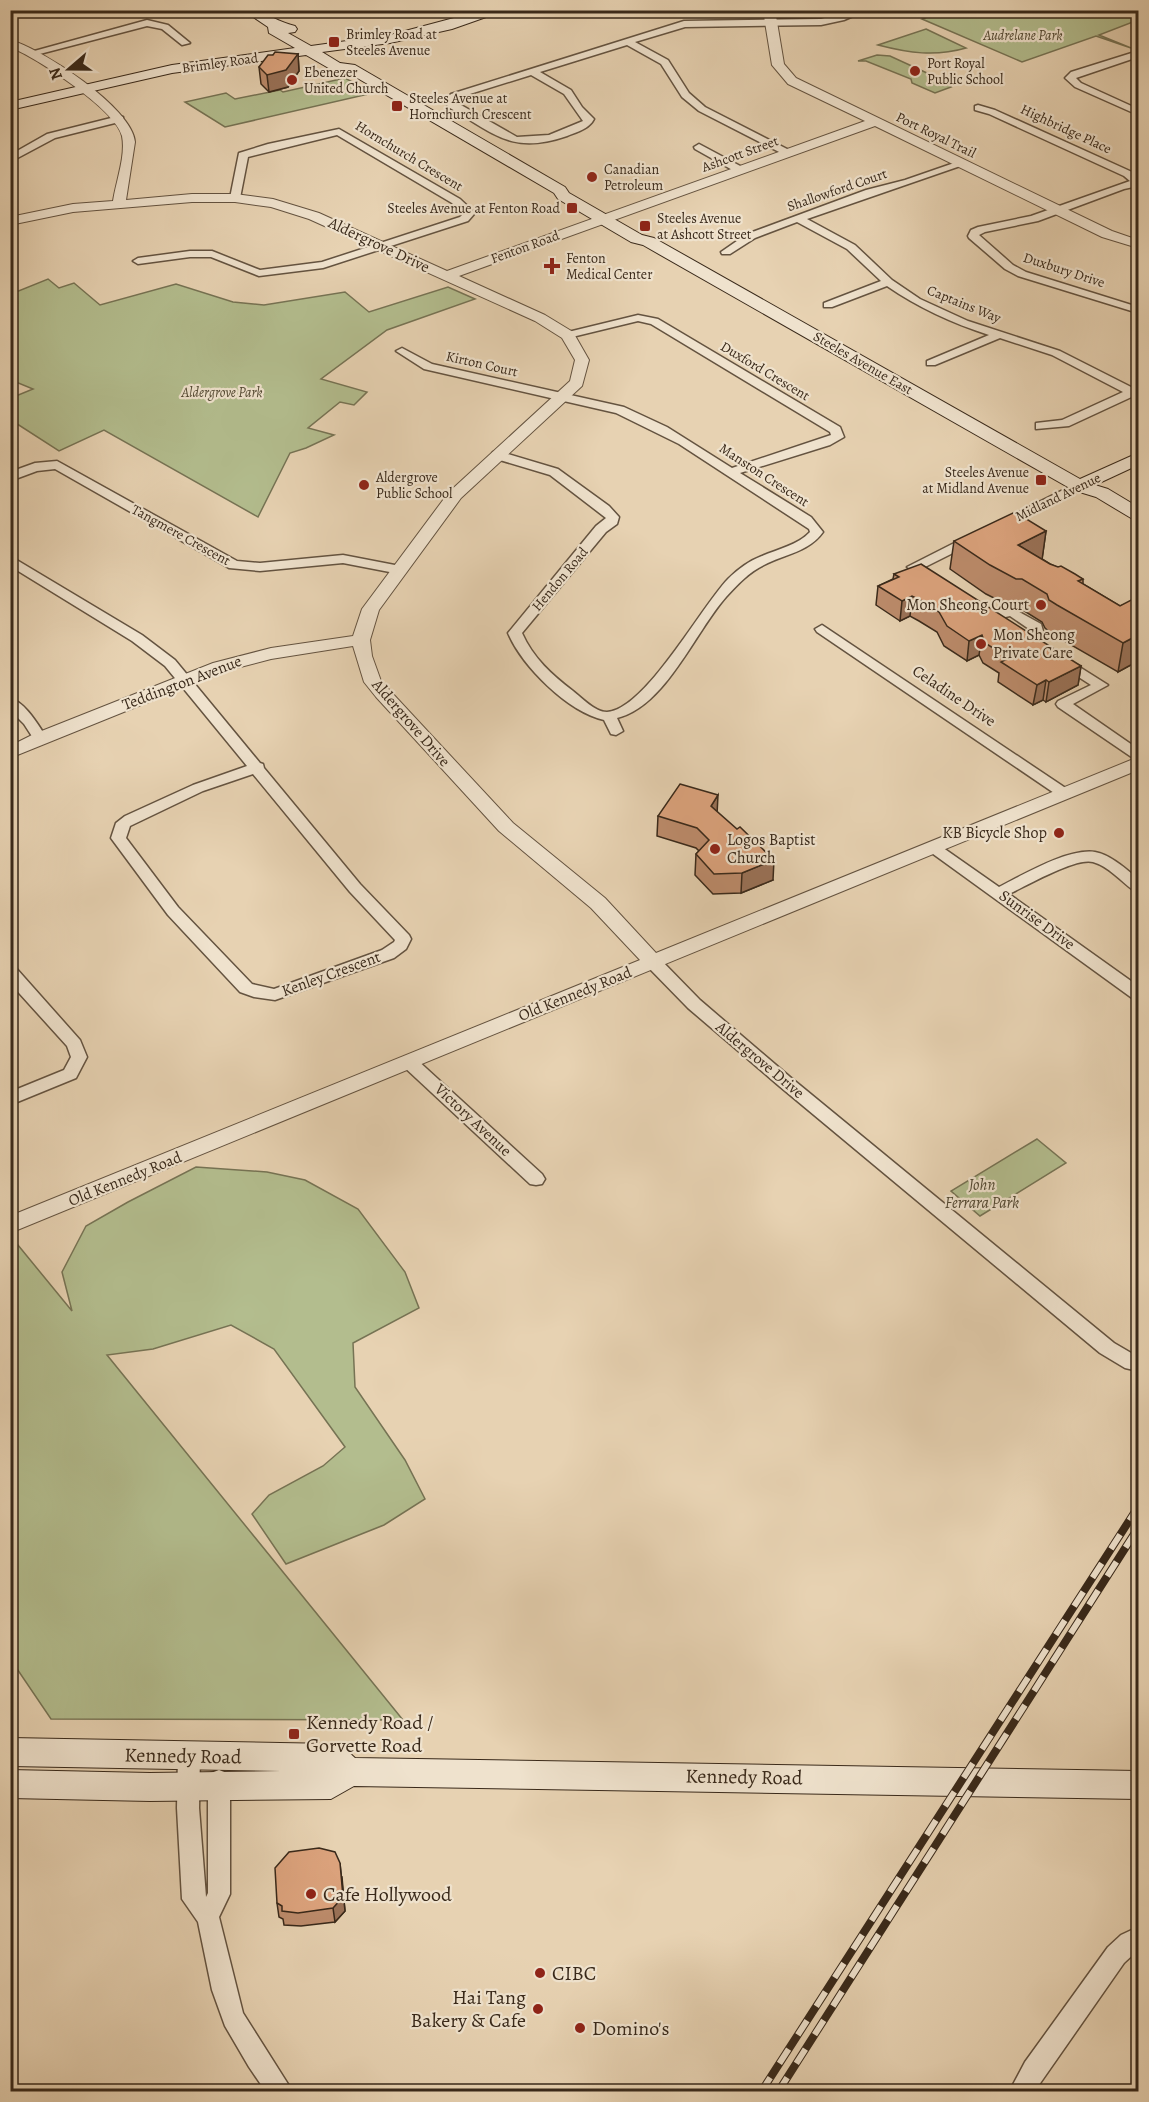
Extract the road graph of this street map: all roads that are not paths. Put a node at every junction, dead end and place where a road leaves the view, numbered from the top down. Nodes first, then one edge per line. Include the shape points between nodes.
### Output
1 (19, 10) edge
2 (249, 10) edge
3 (357, 10) edge
4 (383, 10) edge
5 (500, 10) edge
6 (863, 10) edge
7 (10, 13) edge
8 (770, 16) edge
9 (276, 25) junction
10 (628, 42) junction
11 (10, 43) edge
12 (185, 43) dead end
13 (325, 49) junction
14 (310, 51) junction
15 (32, 53) junction
16 (1138, 54) edge
17 (350, 68) junction
18 (533, 72) junction
19 (86, 89) junction
20 (10, 106) edge
21 (978, 108) dead end
22 (1138, 112) edge
23 (119, 119) junction
24 (874, 122) junction
25 (699, 147) dead end
26 (788, 153) junction
27 (10, 159) edge
28 (961, 164) junction
29 (740, 170) junction
30 (1138, 183) edge
31 (235, 198) junction
32 (119, 204) junction
33 (1058, 210) junction
34 (609, 217) junction
35 (799, 219) junction
36 (10, 221) edge
37 (1138, 244) edge
38 (380, 246) junction
39 (726, 252) dead end
40 (138, 261) dead end
41 (446, 276) junction
42 (888, 282) junction
43 (828, 305) dead end
44 (1138, 310) edge
45 (568, 335) junction
46 (998, 335) junction
47 (402, 351) dead end
48 (931, 363) dead end
49 (1135, 391) edge
50 (560, 398) junction
51 (1040, 426) dead end
52 (497, 455) junction
53 (1138, 458) edge
54 (732, 472) junction
55 (10, 477) edge
56 (1078, 486) junction
57 (1138, 514) edge
58 (1138, 528) edge
59 (10, 560) edge
60 (400, 570) junction
61 (932, 578) edge
62 (977, 606) edge
63 (992, 616) junction
64 (822, 629) dead end
65 (1019, 633) junction
66 (361, 640) junction
67 (185, 680) junction
68 (10, 702) edge
69 (610, 717) junction
70 (616, 731) dead end
71 (40, 738) junction
72 (10, 753) edge
73 (1138, 755) edge
74 (1138, 764) edge
75 (258, 767) junction
76 (1065, 794) junction
77 (934, 848) junction
78 (1138, 886) edge
79 (999, 893) junction
80 (653, 962) junction
81 (10, 972) edge
82 (1138, 994) edge
83 (410, 1062) junction
84 (10, 1099) edge
85 (536, 1179) dead end
86 (10, 1225) edge
87 (1138, 1364) edge
88 (10, 1752) edge
89 (209, 1776) junction
90 (10, 1784) edge
91 (1138, 1785) edge
92 (208, 1917) junction
93 (1138, 1938) edge
94 (281, 2091) edge
95 (1021, 2091) edge

1 - 7 street
2 - 9 main road, Steeles Avenue East
3 - 4 street
5 - 13 main road, Brimley Road via 421,33
6 - 8 street via 821,22
8 - 10 street via 684,24
8 - 24 street, Port Royal Trail via 777,62 784,74
9 - 13 main road, Steeles Avenue East
9 - 14 main road, Steeles Avenue East via 274,30
10 - 18 street
10 - 26 street via 665,62 685,95 702,109
11 - 15 street
12 - 15 street via 165,27 147,23
13 - 14 main road, Brimley Road
13 - 17 main road, Steeles Avenue East via 350,64
14 - 17 main road, Steeles Avenue East via 338,67
14 - 19 main road, Brimley Road via 172,69
15 - 19 street
16 - 22 street via 1071,78
17 - 34 main road, Steeles Avenue East via 560,190 575,191
18 - 18 street via 454,96 449,101 523,143 587,123 589,119 568,92
19 - 20 main road, Brimley Road
19 - 23 street
21 - 30 street, Highbridge Place via 1128,174
23 - 27 street via 51,135
23 - 32 street via 128,140
24 - 26 street, Ashcott Street
24 - 28 street, Port Royal Trail
25 - 29 street
26 - 29 street, Ashcott Street
28 - 33 street, Port Royal Trail
28 - 35 street, Shallowford Court
29 - 34 street, Ashcott Street
30 - 33 street, Highbridge Place
31 - 32 street, Aldergrove Drive
31 - 38 street, Aldergrove Drive via 304,212
31 - 38 street, Hornchurch Crescent via 243,155 339,132 470,213 464,219
32 - 36 street, Aldergrove Drive via 73,208
33 - 37 street, Port Royal Trail
33 - 44 street, Duxbury Drive via 982,229 973,238 1022,274
34 - 41 street, Fenton Road
34 - 56 main road, Steeles Avenue East via 637,239 648,241
35 - 39 street, Shallowford Court via 750,236
35 - 42 street, Captains Way via 851,247
38 - 40 street via 323,265 259,273 212,254
38 - 41 street, Aldergrove Drive
41 - 45 street, Aldergrove Drive via 540,318
42 - 43 street
42 - 46 street, Captains Way via 916,301
45 - 50 street via 582,360 582,368 576,383
45 - 54 street, Duxford Crescent via 638,318 654,321 836,430 838,437 826,442
46 - 48 street
46 - 49 street, Captains Way via 1056,353
47 - 50 street, Kirton Court via 428,367
49 - 51 street via 1065,423
50 - 52 street
50 - 54 street, Manston Crescent via 635,416 666,430
52 - 60 street via 455,495
52 - 69 street, Hendon Road via 554,472 606,508 613,518 515,633 550,681 591,712
53 - 56 main road, Midland Avenue
54 - 69 street, Manston Crescent via 805,518 817,532 806,542 758,562 730,584 645,699 631,710
55 - 60 street, Tangmere Crescent via 34,467 57,465 234,565 253,567 343,559
56 - 57 main road, Steeles Avenue East via 1102,493
56 - 58 main road, Steeles Avenue East via 1086,500
56 - 61 street, Midland Avenue via 914,567
59 - 67 street via 154,650
60 - 66 street via 371,609
62 - 63 street
63 - 65 street
63 - 65 street via 1012,612 1036,627 1036,631
64 - 76 street, Celadine Drive
65 - 73 street via 1101,685 1063,704
66 - 67 street, Teddington Avenue via 247,658
66 - 80 street, Aldergrove Drive via 368,671 382,693 506,827 598,903
67 - 71 street, Teddington Avenue
67 - 75 street, Kenley Crescent
68 - 71 street
69 - 70 street
71 - 72 street, Teddington Avenue
74 - 76 street, Old Kennedy Road
75 - 75 street, Kenley Crescent via 198,788 130,819 123,823 118,838 173,911 246,988 275,995 388,954 403,939 356,888
76 - 77 street, Old Kennedy Road
77 - 79 street, Sunrise Drive
77 - 80 street, Old Kennedy Road
78 - 79 street via 1095,856 1086,856
79 - 82 street, Sunrise Drive
80 - 83 street, Old Kennedy Road
80 - 87 street, Aldergrove Drive via 694,1004 1097,1340
81 - 84 street via 74,1044 79,1057 70,1074
83 - 85 street, Victory Avenue
83 - 86 street, Old Kennedy Road
88 - 89 main road, Kennedy Road via 189,1755
89 - 90 main road, Kennedy Road
89 - 91 main road, Kennedy Road via 331,1785 350,1772
89 - 92 street via 219,1894
89 - 92 street via 193,1899
92 - 94 street via 233,2018
93 - 95 street via 1116,1955

